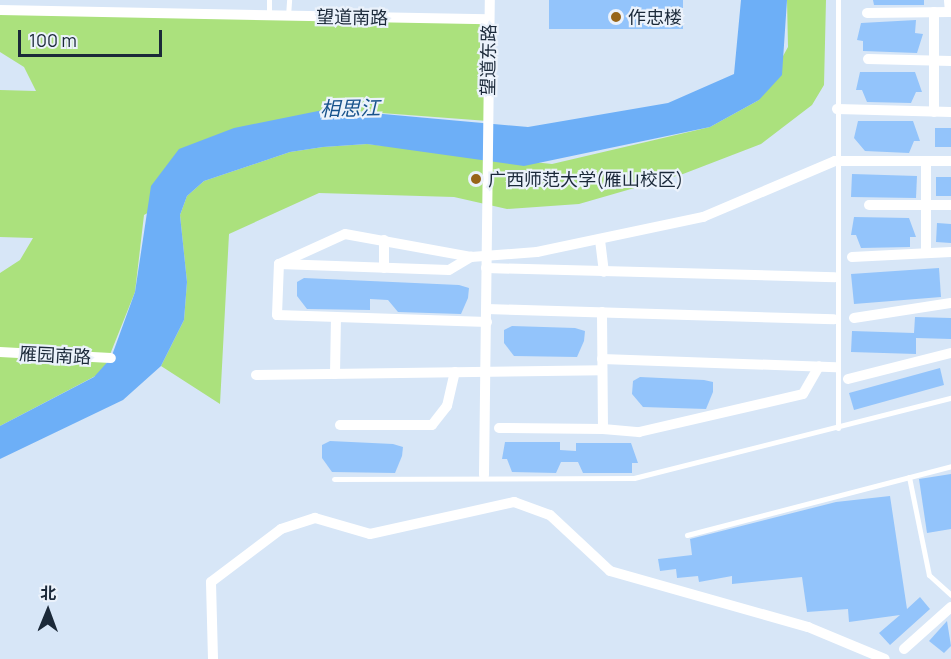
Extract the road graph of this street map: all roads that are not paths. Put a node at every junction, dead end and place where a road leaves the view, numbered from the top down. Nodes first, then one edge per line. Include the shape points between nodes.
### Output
1 (269, 0) edge
2 (289, 0) edge
3 (490, 0) edge
4 (838, 0) edge
5 (949, 0) edge
6 (41, 6) edge
7 (2, 7) edge
8 (934, 12) junction
9 (950, 12) edge
10 (867, 13) dead end
11 (269, 15) junction
12 (288, 15) junction
13 (489, 19) junction
14 (868, 59) dead end
15 (934, 60) junction
16 (951, 61) edge
17 (837, 110) junction
18 (934, 112) junction
19 (951, 112) edge
20 (835, 161) junction
21 (926, 161) junction
22 (951, 161) edge
23 (869, 205) dead end
24 (923, 205) junction
25 (951, 205) edge
26 (384, 240) junction
27 (600, 240) junction
28 (926, 252) junction
29 (951, 252) edge
30 (471, 257) junction
31 (852, 257) dead end
32 (487, 263) junction
33 (279, 264) junction
34 (384, 268) junction
35 (604, 272) junction
36 (835, 277) junction
37 (951, 303) edge
38 (487, 309) junction
39 (602, 312) junction
40 (336, 317) junction
41 (854, 318) dead end
42 (834, 319) junction
43 (487, 322) junction
44 (0, 352) edge
45 (951, 353) edge
46 (111, 358) dead end
47 (602, 365) junction
48 (819, 366) junction
49 (836, 367) junction
50 (455, 372) junction
51 (485, 373) junction
52 (335, 374) junction
53 (256, 375) dead end
54 (848, 380) dead end
55 (951, 398) edge
56 (340, 424) dead end
57 (499, 428) dead end
58 (838, 428) junction
59 (603, 429) junction
60 (951, 466) edge
61 (484, 475) junction
62 (909, 477) junction
63 (334, 479) dead end
64 (687, 535) dead end
65 (951, 595) edge
66 (951, 607) edge
67 (904, 649) dead end
68 (213, 659) edge
69 (885, 659) edge

1 - 11 lane
2 - 12 lane
3 - 13 street, 望道东路
4 - 17 lane
5 - 9 street
6 - 7 street, 望道南路
6 - 11 street, 望道南路
8 - 9 street
8 - 10 street
8 - 15 street
11 - 12 street, 望道南路
12 - 13 street, 望道南路
13 - 32 street, 望道东路
14 - 15 street
15 - 16 street
15 - 18 street
17 - 18 street
17 - 20 lane
18 - 19 street
20 - 21 street
20 - 27 street via 732,208
20 - 36 lane
21 - 22 street
21 - 24 street
23 - 24 street
24 - 25 street
24 - 28 street
26 - 30 street
26 - 33 street via 338,235
26 - 34 street
27 - 32 street
27 - 35 street
28 - 29 street
28 - 31 street
30 - 32 street
30 - 34 street via 449,270
32 - 35 street
32 - 38 street, 望道东路
33 - 34 street
33 - 40 street via 277,315
35 - 36 street
36 - 42 lane
37 - 41 street
38 - 39 street
38 - 43 street, 望道东路
39 - 42 street
39 - 47 street
40 - 43 street
40 - 52 street
42 - 49 lane
43 - 51 street, 望道东路
44 - 46 street, 雁园南路
45 - 54 street
47 - 48 street
47 - 51 street
47 - 59 street
48 - 49 street
48 - 59 street via 803,394 639,432
49 - 58 lane
50 - 51 street
50 - 52 street
50 - 56 street via 444,413 432,425
51 - 61 street, 望道东路
52 - 53 street
55 - 58 lane
57 - 59 street
58 - 61 lane via 634,478
60 - 62 lane
61 - 63 lane via 468,480
62 - 64 lane
62 - 65 lane via 929,575
66 - 67 street
68 - 69 street via 211,582 281,529 315,518 370,534 514,502 550,515 610,572 808,627

